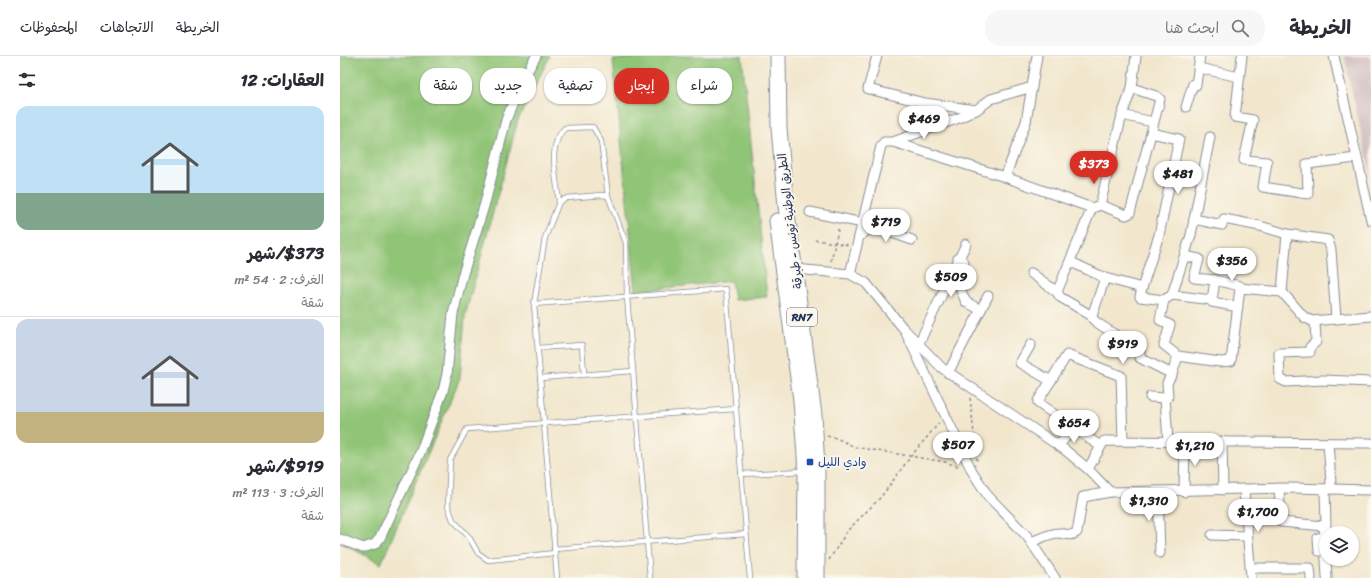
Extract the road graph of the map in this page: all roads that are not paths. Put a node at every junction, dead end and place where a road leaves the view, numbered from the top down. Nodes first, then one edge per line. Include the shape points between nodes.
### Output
1 (536, 56) edge
2 (768, 56) edge
3 (778, 56) edge
4 (877, 56) edge
5 (1037, 56) edge
6 (1136, 56) edge
7 (1200, 56) edge
8 (1242, 56) edge
9 (1334, 56) edge
10 (1198, 68) junction
11 (1239, 77) junction
12 (1032, 87) junction
13 (1132, 88) junction
14 (1186, 107) dead end
15 (976, 110) junction
16 (1122, 116) junction
17 (1153, 122) junction
18 (1151, 133) junction
19 (1210, 136) dead end
20 (893, 142) junction
21 (1356, 158) junction
22 (1005, 177) junction
23 (608, 196) junction
24 (559, 202) junction
25 (1096, 206) junction
26 (810, 212) dead end
27 (1194, 219) junction
28 (1371, 220) edge
29 (863, 223) junction
30 (1288, 234) junction
31 (912, 240) dead end
32 (858, 242) junction
33 (966, 244) dead end
34 (1185, 256) junction
35 (958, 258) junction
36 (1071, 262) junction
37 (795, 269) junction
38 (1031, 273) dead end
39 (850, 274) junction
40 (1105, 278) junction
41 (1215, 280) junction
42 (1142, 288) junction
43 (1240, 288) junction
44 (1057, 292) junction
45 (1282, 292) junction
46 (988, 296) dead end
47 (627, 297) junction
48 (1168, 297) junction
49 (1212, 300) junction
50 (534, 304) junction
51 (1238, 307) junction
52 (981, 310) junction
53 (1092, 316) junction
54 (1371, 316) edge
55 (1336, 319) junction
56 (1315, 321) junction
57 (904, 328) junction
58 (919, 343) junction
59 (1031, 344) dead end
60 (538, 348) junction
61 (1178, 356) junction
62 (633, 371) junction
63 (948, 373) junction
64 (584, 374) junction
65 (1172, 374) junction
66 (540, 378) junction
67 (1050, 381) junction
68 (1371, 382) edge
69 (1150, 397) dead end
70 (1165, 398) junction
71 (736, 409) junction
72 (637, 416) junction
73 (544, 423) junction
74 (1073, 429) junction
75 (1123, 441) junction
76 (1168, 441) junction
77 (1185, 441) junction
78 (1222, 441) junction
79 (1328, 443) junction
80 (1371, 443) edge
81 (1058, 446) junction
82 (1100, 446) junction
83 (1088, 469) junction
84 (811, 470) junction
85 (741, 474) junction
86 (1278, 488) junction
87 (1328, 489) junction
88 (1223, 490) junction
89 (1244, 490) junction
90 (1371, 490) edge
91 (1158, 491) junction
92 (1110, 492) junction
93 (1184, 492) junction
94 (1324, 526) edge
95 (1326, 526) edge
96 (746, 534) junction
97 (1212, 535) dead end
98 (1247, 536) junction
99 (1319, 538) edge
100 (340, 539) edge
101 (647, 542) junction
102 (1031, 542) junction
103 (554, 551) junction
104 (1319, 551) edge
105 (1160, 553) dead end
106 (1326, 566) edge
107 (1250, 568) junction
108 (813, 575) edge
109 (557, 578) edge
110 (650, 578) edge
111 (750, 578) edge
112 (1055, 578) edge
113 (1251, 578) edge
114 (1311, 578) edge
115 (1327, 578) edge

1 - 100 street via 522,81 506,120 485,203 456,297 443,391 420,453 375,544 364,548
2 - 84 main road, الطريق الوطنية تونس - طبرقة / RN7 via 769,128 773,175
3 - 37 main road, الطريق الوطنية تونس - طبرقة / RN7 via 779,128
4 - 15 street via 868,89 925,103
5 - 12 street
6 - 13 street
7 - 10 street
8 - 11 street
9 - 21 street
10 - 11 street
10 - 14 street via 1196,85 1193,84
11 - 21 street via 1235,117 1253,120 1244,160 1267,162 1263,187 1308,194 1307,164
12 - 15 street via 991,99
12 - 22 street via 1026,122
13 - 16 street
13 - 17 street via 1160,99
15 - 20 street
16 - 17 street
16 - 25 street
17 - 18 street
18 - 25 street via 1130,213 1126,215
18 - 42 street via 1179,138 1159,235
19 - 27 street
20 - 22 street
20 - 29 street via 884,142 881,146
21 - 28 street
22 - 25 street
23 - 24 lane via 567,198
23 - 24 lane via 601,141 593,127 572,127 565,128 557,135 554,149
23 - 47 lane via 626,242
24 - 50 lane via 545,238
25 - 36 street
26 - 29 street
27 - 30 street via 1222,225 1224,219
27 - 34 street
29 - 32 street
30 - 45 street
30 - 55 street via 1328,240
31 - 32 street via 873,226
32 - 39 street
33 - 35 street
34 - 41 street via 1199,259 1194,278
34 - 48 street
35 - 52 street via 964,262 961,292 966,302
35 - 58 street
36 - 40 street
36 - 44 street
37 - 39 street
37 - 84 main road, الطريق الوطنية تونس - طبرقة / RN7 via 815,433
38 - 44 street
39 - 57 street via 866,283
40 - 42 street
40 - 53 street
41 - 43 street
41 - 49 street
42 - 48 street via 1140,297
43 - 45 street
43 - 51 street
44 - 53 street via 1060,297
45 - 56 street via 1304,317
46 - 52 street
47 - 50 lane
47 - 62 lane
47 - 71 lane via 726,289
48 - 49 street
48 - 61 street via 1160,320 1170,325 1164,346
49 - 51 street
50 - 60 lane
51 - 61 street via 1231,361 1220,362
52 - 63 street
53 - 65 street via 1096,322 1140,351 1140,358
54 - 55 street
55 - 56 street
56 - 68 street via 1316,342 1310,347 1310,352 1279,353 1280,379 1286,382
57 - 58 street
57 - 102 street via 972,472 988,496
58 - 63 street
59 - 67 street via 1020,363
60 - 64 lane via 582,345
60 - 66 lane
61 - 65 street
62 - 64 lane
62 - 72 lane
63 - 81 street
64 - 66 lane
65 - 70 street via 1167,383 1168,397
66 - 73 lane
67 - 74 street via 1038,404
67 - 75 street via 1067,355 1121,376
69 - 70 street
70 - 76 street
71 - 72 lane
71 - 85 lane
72 - 73 lane
72 - 101 lane
73 - 103 lane
73 - 103 lane via 467,429 450,460 448,506 453,520 469,537 478,553 488,560
74 - 81 street
74 - 82 street
75 - 76 street
75 - 82 street via 1104,441
76 - 77 street
77 - 78 street
77 - 93 street
78 - 79 street
78 - 88 street
79 - 80 street
79 - 87 street via 1331,470
81 - 83 street
82 - 83 street
83 - 92 street
84 - 85 lane
84 - 108 main road, الطريق الوطنية تونس - طبرقة / RN7
85 - 96 lane
86 - 87 street
86 - 89 street
86 - 94 street via 1281,522
87 - 90 street
87 - 95 street
88 - 89 street
88 - 93 street
89 - 98 street
91 - 92 street
91 - 93 street
91 - 105 street
92 - 102 street via 1083,497 1075,534 1057,533
96 - 101 lane
96 - 111 lane
97 - 98 street
98 - 107 street
99 - 104 street
101 - 103 lane
101 - 110 lane
102 - 112 street
103 - 109 lane
106 - 115 street
107 - 113 street
107 - 114 street via 1310,568

